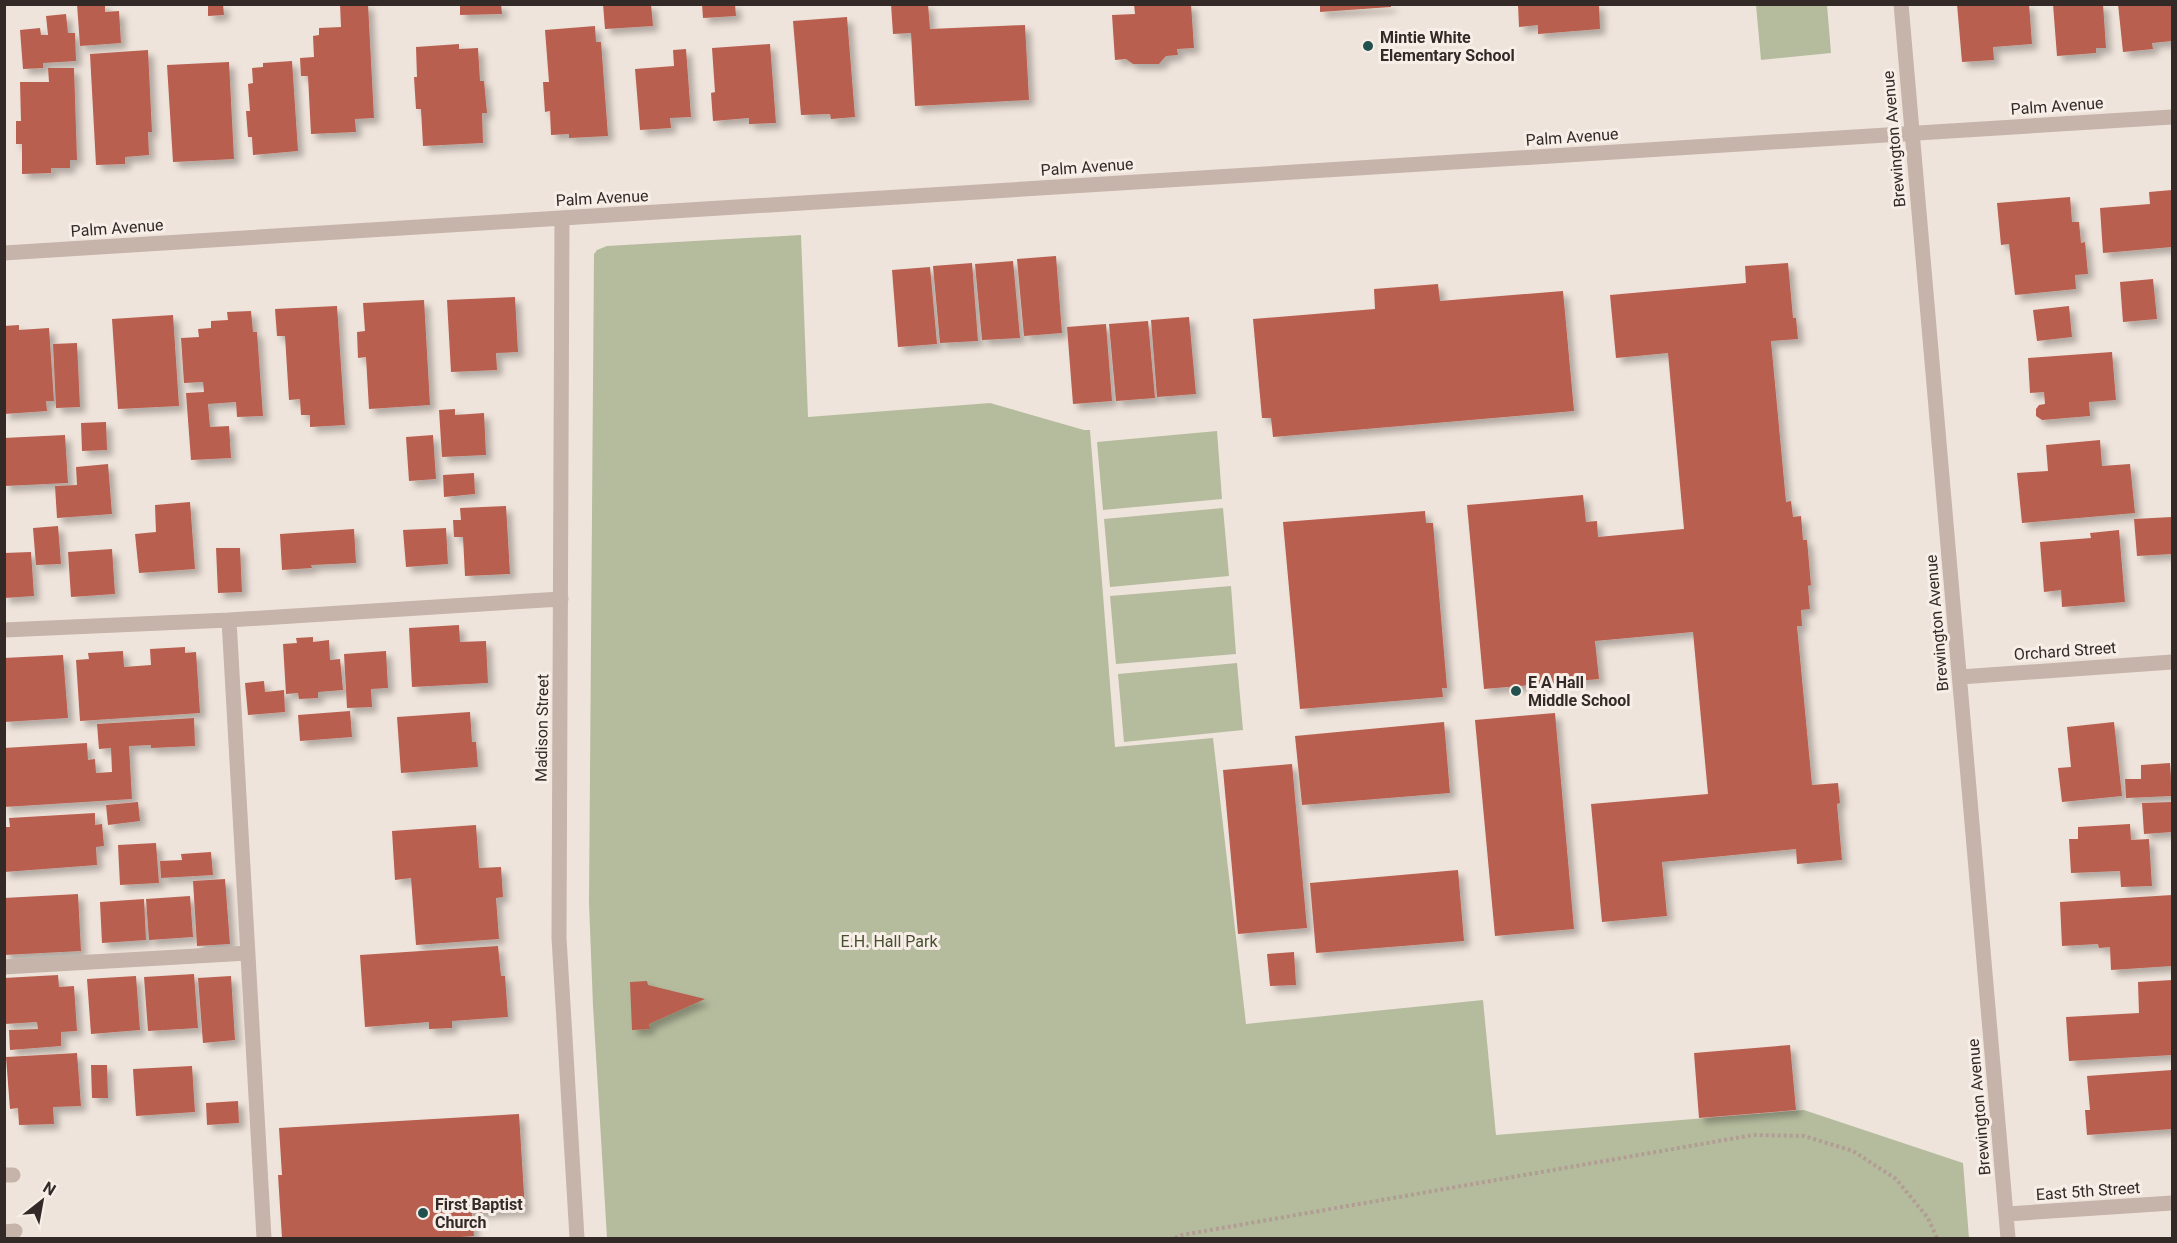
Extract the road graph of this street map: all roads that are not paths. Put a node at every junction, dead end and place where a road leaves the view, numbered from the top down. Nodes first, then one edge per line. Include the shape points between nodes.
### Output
1 (1901, 4) edge
2 (2172, 117) edge
3 (1912, 133) junction
4 (562, 218) junction
5 (4, 253) edge
6 (561, 599) junction
7 (228, 620) junction
8 (4, 630) edge
9 (2172, 662) edge
10 (1960, 676) junction
11 (248, 953) junction
12 (4, 967) edge
13 (2172, 1203) edge
14 (2006, 1214) junction
15 (264, 1239) edge
16 (577, 1239) edge
17 (2008, 1239) edge

1 - 3 street, Brewington Avenue
2 - 3 street, Palm Avenue
3 - 4 street, Palm Avenue
3 - 10 street, Brewington Avenue
4 - 5 street, Palm Avenue
4 - 6 street, Madison Street
6 - 7 street
6 - 16 street, Madison Street via 559,938
7 - 8 street
7 - 11 street
9 - 10 street, Orchard Street
10 - 14 street, Brewington Avenue
11 - 12 street
11 - 15 street
13 - 14 street, East 5th Street
14 - 17 street, Brewington Avenue

